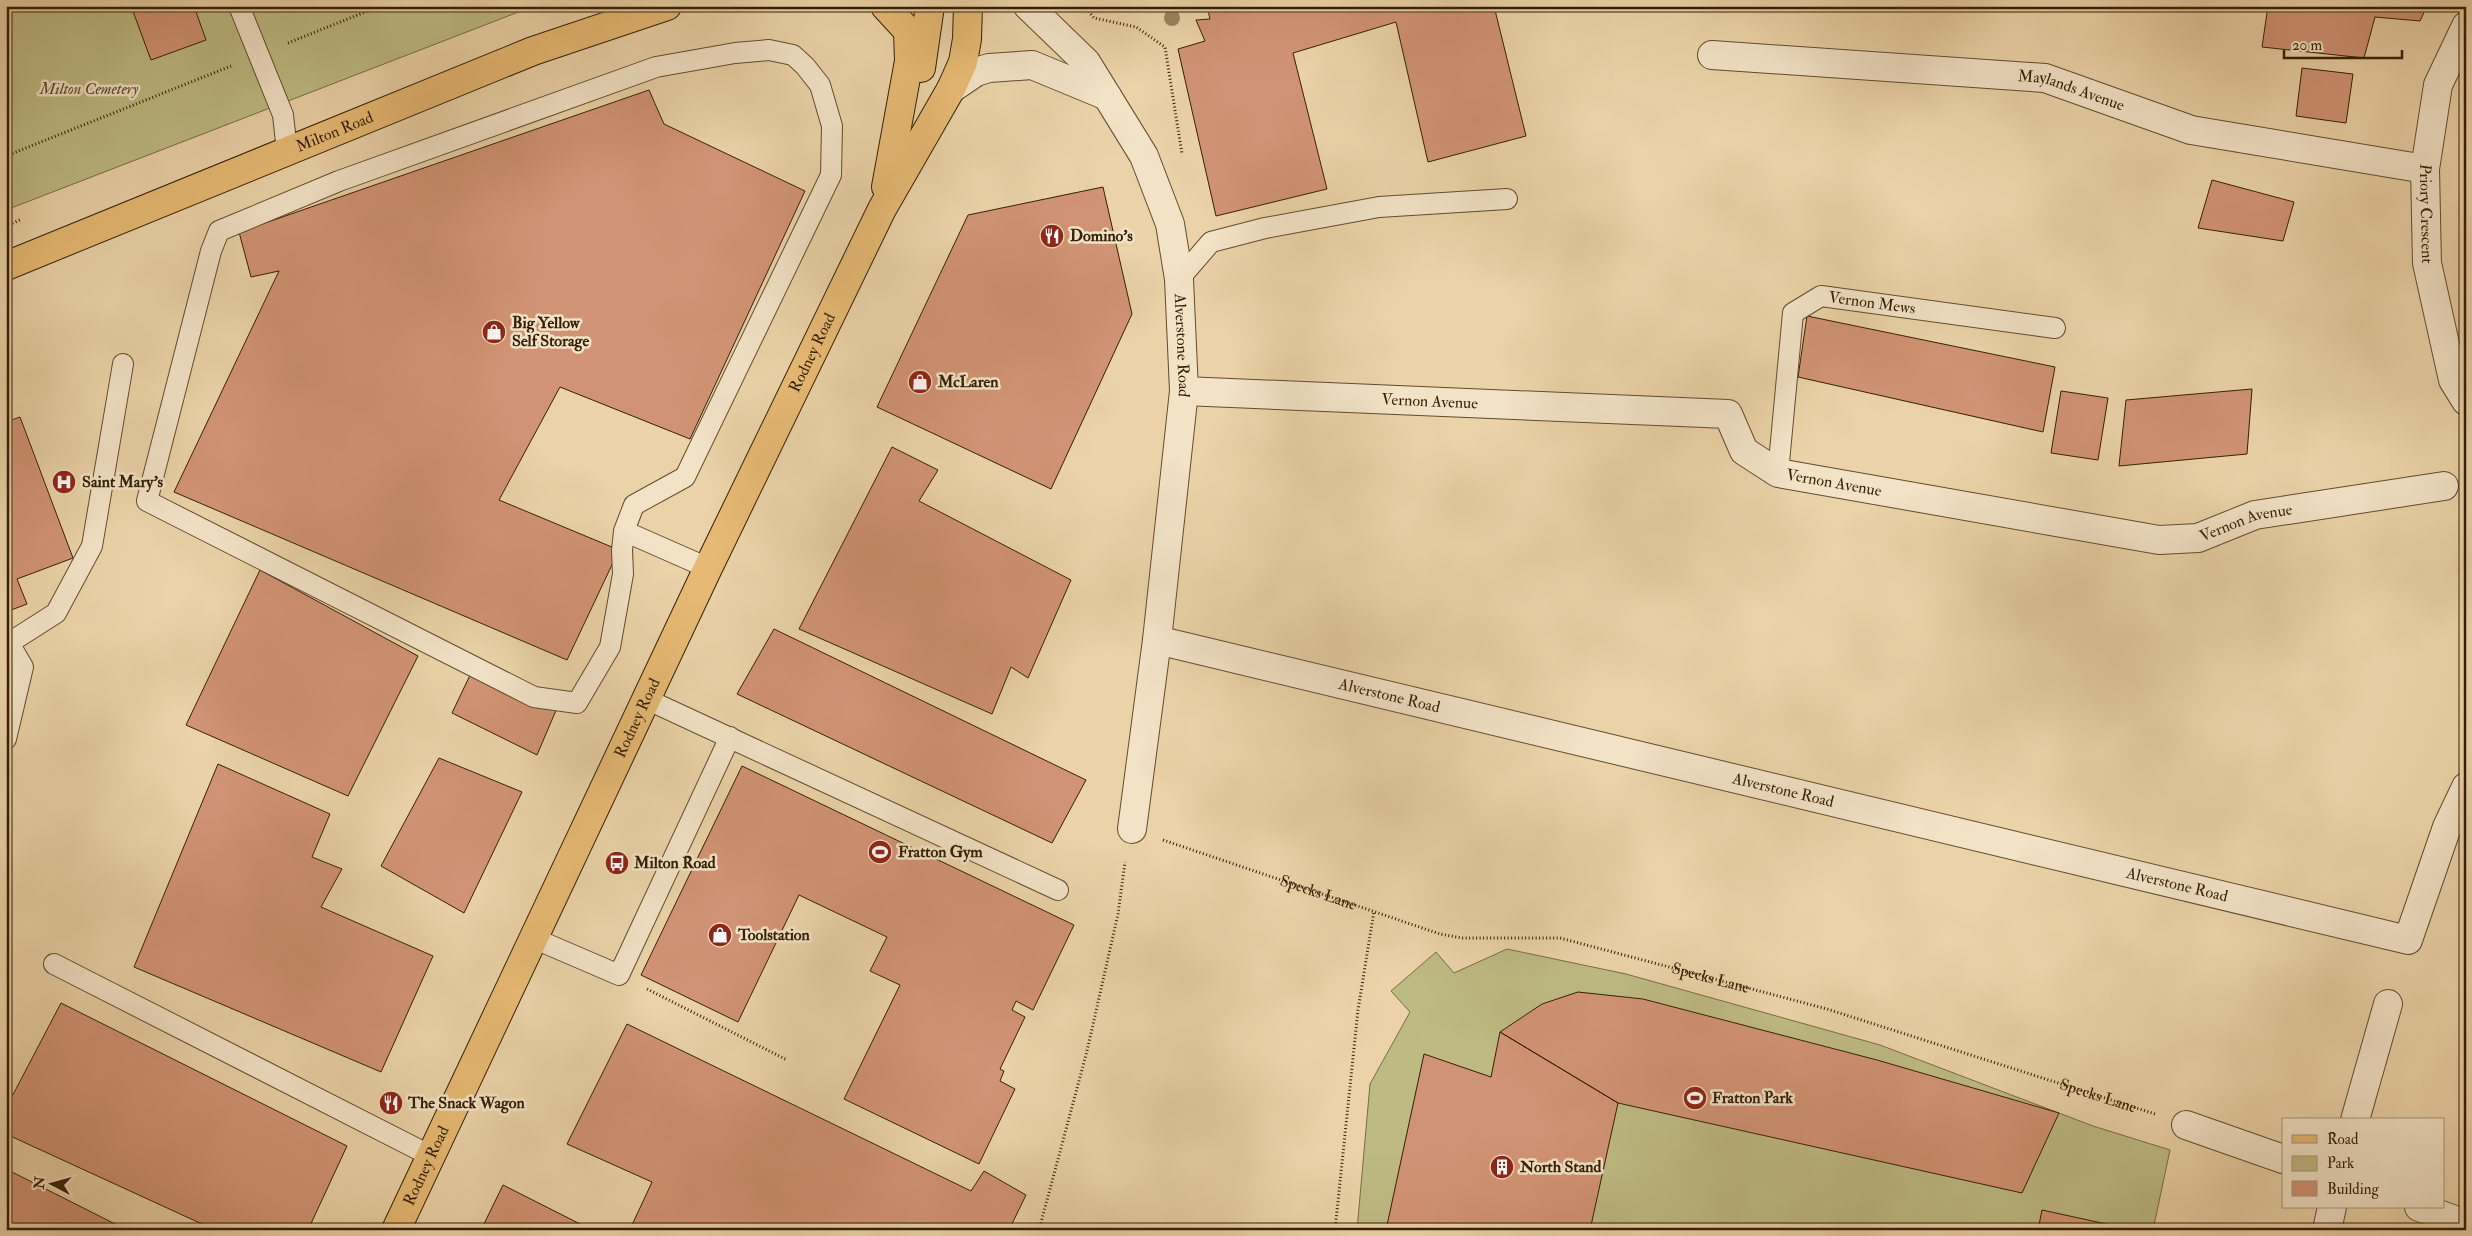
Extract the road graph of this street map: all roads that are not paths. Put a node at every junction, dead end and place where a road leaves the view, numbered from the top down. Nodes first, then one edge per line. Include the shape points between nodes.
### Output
1 (239, 6) edge
2 (667, 6) edge
3 (885, 6) edge
4 (930, 6) edge
5 (968, 6) edge
6 (1028, 6) edge
7 (2466, 26) edge
8 (1712, 55) dead end
9 (951, 89) junction
10 (1107, 96) junction
11 (287, 151) junction
12 (2425, 170) junction
13 (1507, 199) dead end
14 (882, 208) junction
15 (6, 266) edge
16 (1179, 279) junction
17 (2055, 328) dead end
18 (123, 364) dead end
19 (1184, 391) junction
20 (2466, 401) edge
21 (1778, 473) junction
22 (2444, 486) dead end
23 (624, 530) junction
24 (708, 568) junction
25 (1158, 640) junction
26 (8, 643) edge
27 (646, 699) junction
28 (730, 738) junction
29 (6, 739) edge
30 (2466, 787) edge
31 (1132, 829) road end
32 (1058, 890) dead end
33 (533, 938) junction
34 (54, 964) dead end
35 (2388, 1004) dead end
36 (2356, 1118) edge
37 (2186, 1124) road end
38 (431, 1156) junction
39 (2282, 1159) edge
40 (2332, 1208) edge
41 (2422, 1208) edge
42 (2466, 1224) edge
43 (396, 1230) edge
44 (2327, 1230) edge

1 - 11 lane via 283,115
2 - 11 main road, Milton Road via 533,51
3 - 14 main road, Rodney Road via 908,31 909,61
4 - 14 main road, Rodney Road via 918,87
5 - 9 main road, Rodney Road via 963,62
6 - 10 street, Alverstone Road via 1086,62
7 - 12 street, Priory Crescent via 2438,85
8 - 12 street, Maylands Avenue via 2045,78 2191,130
9 - 10 street via 976,72 989,68 1032,65
9 - 14 main road, Rodney Road
10 - 16 street, Alverstone Road via 1147,165 1170,224
11 - 15 main road, Milton Road
12 - 20 street, Priory Crescent via 2427,263 2453,380
13 - 16 lane via 1379,207 1265,228 1211,242
14 - 24 main road, Rodney Road
16 - 19 street, Alverstone Road
17 - 21 lane, Vernon Mews via 1821,296 1793,313
18 - 26 lane via 92,546 56,613
19 - 21 street, Vernon Avenue via 1728,414 1744,451
19 - 25 street, Alverstone Road
21 - 22 street, Vernon Avenue via 2159,540 2198,538 2255,515
23 - 23 lane via 623,574 610,647 577,703 534,696 147,501 211,251 219,231 331,184 656,68 735,53 769,50 793,55 820,85 832,126 831,175 685,477 634,504
23 - 24 lane
24 - 27 main road, Rodney Road
25 - 30 street, Alverstone Road via 2408,940 2447,827
25 - 31 street, Alverstone Road
26 - 29 lane via 23,667
27 - 28 lane
27 - 33 main road, Rodney Road
28 - 32 lane
28 - 33 lane via 619,975
33 - 38 main road, Rodney Road
34 - 38 lane
35 - 36 street
37 - 39 street
38 - 43 main road, Rodney Road
40 - 44 street
41 - 42 street

